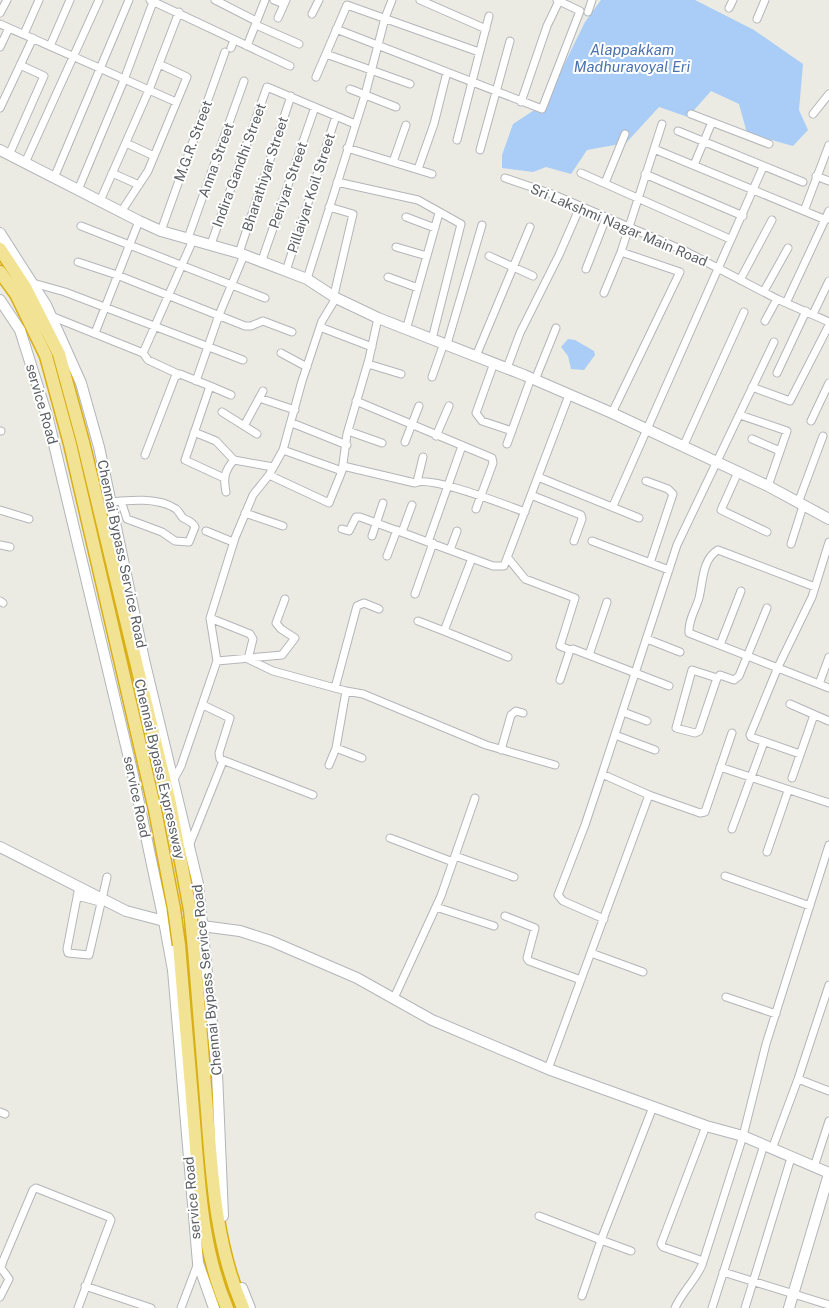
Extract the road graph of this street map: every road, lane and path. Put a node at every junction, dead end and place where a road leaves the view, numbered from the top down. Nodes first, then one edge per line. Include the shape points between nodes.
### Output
1 (6, 0) edge
2 (39, 0) edge
3 (70, 0) edge
4 (99, 0) edge
5 (129, 0) edge
6 (215, 0) edge
7 (265, 0) edge
8 (274, 0) edge
9 (319, 0) edge
10 (392, 0) edge
11 (420, 0) edge
12 (592, 0) edge
13 (733, 0) edge
14 (765, 0) edge
15 (151, 1) edge
16 (558, 1) edge
17 (285, 2) edge
18 (729, 8) dead end
19 (179, 12) junction
20 (588, 12) dead end
21 (0, 13) edge
22 (312, 14) dead end
23 (490, 16) dead end
24 (278, 18) dead end
25 (385, 18) junction
26 (757, 19) dead end
27 (256, 23) junction
28 (0, 24) edge
29 (10, 28) junction
30 (486, 29) junction
31 (336, 30) junction
32 (24, 34) junction
33 (32, 38) junction
34 (234, 40) junction
35 (510, 41) dead end
36 (299, 44) dead end
37 (377, 44) junction
38 (50, 46) junction
39 (247, 46) junction
40 (0, 48) edge
41 (479, 52) junction
42 (326, 54) junction
43 (73, 57) junction
44 (159, 64) junction
45 (20, 65) junction
46 (290, 66) dead end
47 (102, 68) junction
48 (371, 70) junction
49 (447, 72) junction
50 (316, 77) dead end
51 (124, 80) junction
52 (244, 81) dead end
53 (470, 82) junction
54 (410, 84) dead end
55 (350, 89) dead end
56 (149, 90) junction
57 (496, 92) junction
58 (829, 94) edge
59 (291, 96) junction
60 (365, 96) junction
61 (176, 102) junction
62 (521, 102) junction
63 (315, 107) junction
64 (396, 107) dead end
65 (0, 108) edge
66 (691, 114) dead end
67 (813, 114) dead end
68 (336, 116) junction
69 (712, 122) junction
70 (355, 124) junction
71 (662, 124) dead end
72 (406, 125) dead end
73 (678, 131) dead end
74 (624, 134) dead end
75 (457, 140) dead end
76 (704, 141) junction
77 (126, 143) junction
78 (769, 144) dead end
79 (829, 145) edge
80 (347, 148) junction
81 (654, 149) junction
82 (480, 150) dead end
83 (5, 152) edge
84 (154, 156) junction
85 (393, 162) junction
86 (25, 163) junction
87 (694, 165) junction
88 (763, 166) junction
89 (418, 169) junction
90 (112, 173) junction
91 (582, 173) dead end
92 (432, 174) dead end
93 (645, 174) junction
94 (816, 176) junction
95 (54, 178) junction
96 (505, 178) dead end
97 (829, 181) edge
98 (337, 182) junction
99 (804, 182) dead end
100 (605, 184) junction
101 (139, 185) junction
102 (78, 190) junction
103 (754, 190) junction
104 (638, 197) junction
105 (100, 202) junction
106 (329, 207) junction
107 (580, 207) junction
108 (804, 211) junction
109 (829, 211) edge
110 (121, 212) junction
111 (439, 213) junction
112 (743, 216) junction
113 (406, 217) dead end
114 (606, 218) junction
115 (772, 220) dead end
116 (826, 220) junction
117 (139, 221) junction
118 (482, 225) dead end
119 (81, 226) dead end
120 (530, 227) dead end
121 (629, 227) junction
122 (434, 228) junction
123 (161, 230) junction
124 (0, 233) edge
125 (190, 239) junction
126 (730, 239) junction
127 (210, 244) junction
128 (129, 245) junction
129 (396, 247) dead end
130 (788, 248) dead end
131 (0, 249) edge
132 (621, 252) junction
133 (242, 254) junction
134 (427, 256) junction
135 (489, 256) dead end
136 (78, 262) dead end
137 (261, 263) junction
138 (182, 265) junction
139 (513, 267) junction
140 (717, 268) junction
141 (586, 270) dead end
142 (286, 271) junction
143 (0, 272) edge
144 (117, 275) junction
145 (532, 276) dead end
146 (388, 277) dead end
147 (307, 279) junction
148 (740, 280) junction
149 (829, 281) edge
150 (33, 283) junction
151 (231, 285) junction
152 (418, 288) junction
153 (764, 291) junction
154 (604, 292) dead end
155 (170, 295) junction
156 (335, 296) junction
157 (265, 298) dead end
158 (777, 299) junction
159 (0, 300) edge
160 (786, 303) junction
161 (104, 307) junction
162 (744, 312) dead end
163 (810, 312) junction
164 (219, 315) junction
165 (51, 316) junction
166 (378, 318) junction
167 (764, 321) dead end
168 (829, 324) edge
169 (320, 327) junction
170 (154, 328) junction
171 (556, 328) dead end
172 (406, 330) junction
173 (292, 332) dead end
174 (95, 333) junction
175 (432, 338) junction
176 (774, 342) dead end
177 (445, 343) junction
178 (207, 346) junction
179 (372, 347) junction
180 (143, 353) junction
181 (281, 353) dead end
182 (476, 356) junction
183 (243, 360) dead end
184 (494, 363) junction
185 (368, 364) junction
186 (307, 366) junction
187 (507, 368) junction
188 (777, 373) dead end
189 (178, 374) junction
190 (402, 374) dead end
191 (432, 377) dead end
192 (533, 379) junction
193 (196, 381) junction
194 (210, 386) junction
195 (752, 387) junction
196 (828, 387) edge
197 (263, 391) dead end
198 (232, 395) dead end
199 (569, 395) junction
200 (259, 398) junction
201 (356, 401) junction
202 (419, 406) dead end
203 (448, 406) dead end
204 (295, 410) junction
205 (222, 412) dead end
206 (612, 413) junction
207 (740, 415) junction
208 (811, 421) dead end
209 (292, 423) junction
210 (244, 426) junction
211 (412, 426) junction
212 (646, 430) junction
213 (348, 431) junction
214 (194, 432) junction
215 (512, 432) junction
216 (257, 434) dead end
217 (436, 436) junction
218 (823, 436) dead end
219 (752, 440) dead end
220 (405, 442) dead end
221 (382, 444) dead end
222 (507, 444) dead end
223 (347, 445) junction
224 (462, 446) junction
225 (683, 447) junction
226 (283, 450) junction
227 (780, 451) junction
228 (144, 455) dead end
229 (423, 457) dead end
230 (234, 460) junction
231 (717, 462) junction
232 (273, 466) junction
233 (342, 468) junction
234 (738, 472) junction
235 (269, 475) junction
236 (538, 477) junction
237 (224, 478) junction
238 (646, 481) dead end
239 (417, 482) junction
240 (448, 486) junction
241 (768, 486) junction
242 (226, 492) dead end
243 (531, 495) junction
244 (481, 497) junction
245 (121, 501) junction
246 (110, 502) junction
247 (383, 503) dead end
248 (412, 505) dead end
249 (801, 505) junction
250 (613, 506) junction
251 (476, 509) dead end
252 (0, 510) edge
253 (525, 512) junction
254 (245, 513) junction
255 (639, 518) dead end
256 (829, 518) edge
257 (29, 519) dead end
258 (376, 522) junction
259 (283, 526) dead end
260 (342, 529) dead end
261 (206, 531) dead end
262 (400, 531) junction
263 (457, 531) dead end
264 (767, 532) dead end
265 (372, 536) dead end
266 (574, 541) dead end
267 (592, 541) dead end
268 (233, 542) junction
269 (430, 542) junction
270 (829, 542) edge
271 (0, 544) edge
272 (791, 544) dead end
273 (10, 548) dead end
274 (450, 550) junction
275 (387, 556) dead end
276 (472, 558) junction
277 (508, 558) junction
278 (650, 563) junction
279 (669, 570) junction
280 (815, 587) junction
281 (741, 591) dead end
282 (415, 594) dead end
283 (285, 599) dead end
284 (606, 602) dead end
285 (767, 608) dead end
286 (379, 609) dead end
287 (210, 618) junction
288 (418, 621) dead end
289 (444, 631) junction
290 (647, 639) junction
291 (720, 645) junction
292 (570, 650) junction
293 (680, 652) dead end
294 (589, 655) junction
295 (747, 655) junction
296 (508, 657) dead end
297 (829, 657) edge
298 (248, 659) junction
299 (217, 661) junction
300 (778, 668) junction
301 (635, 674) junction
302 (717, 678) junction
303 (560, 680) dead end
304 (819, 684) junction
305 (669, 686) dead end
306 (335, 688) junction
307 (829, 688) edge
308 (346, 692) junction
309 (790, 704) dead end
310 (202, 705) junction
311 (622, 712) junction
312 (523, 713) dead end
313 (814, 715) junction
314 (647, 720) dead end
315 (829, 721) edge
316 (732, 733) dead end
317 (615, 736) junction
318 (764, 742) junction
319 (336, 748) junction
320 (502, 750) junction
321 (655, 750) dead end
322 (800, 754) junction
323 (362, 758) dead end
324 (223, 761) junction
325 (329, 765) dead end
326 (555, 765) dead end
327 (720, 767) junction
328 (602, 774) junction
329 (751, 777) junction
330 (792, 778) dead end
331 (173, 782) junction
332 (788, 791) junction
333 (313, 795) dead end
334 (650, 795) junction
335 (474, 798) dead end
336 (829, 803) edge
337 (732, 828) dead end
338 (390, 838) dead end
339 (829, 845) edge
340 (0, 847) edge
341 (189, 847) junction
342 (766, 852) dead end
343 (454, 859) junction
344 (725, 876) dead end
345 (107, 877) dead end
346 (514, 877) dead end
347 (78, 892) junction
348 (100, 900) junction
349 (810, 906) junction
350 (436, 907) junction
351 (505, 916) dead end
352 (604, 919) junction
353 (164, 921) junction
354 (202, 925) junction
355 (494, 926) dead end
356 (591, 953) junction
357 (643, 972) dead end
358 (581, 980) junction
359 (829, 985) edge
360 (726, 996) dead end
361 (394, 998) junction
362 (826, 1008) edge
363 (776, 1014) junction
364 (548, 1069) junction
365 (798, 1079) junction
366 (829, 1091) edge
367 (653, 1107) junction
368 (706, 1126) junction
369 (828, 1126) edge
370 (743, 1136) junction
371 (768, 1147) junction
372 (791, 1158) junction
373 (814, 1167) junction
374 (829, 1174) edge
375 (539, 1216) dead end
376 (600, 1240) junction
377 (631, 1251) dead end
378 (703, 1261) junction
379 (198, 1263) junction
380 (723, 1272) junction
381 (753, 1281) junction
382 (85, 1286) junction
383 (793, 1293) junction
384 (582, 1296) dead end
385 (0, 1297) edge
386 (829, 1305) edge
387 (78, 1308) edge
388 (151, 1308) edge
389 (181, 1308) edge
390 (214, 1308) edge
391 (228, 1308) edge
392 (243, 1308) edge
393 (250, 1308) edge
394 (675, 1308) edge
395 (712, 1308) edge
396 (745, 1308) edge
397 (789, 1308) edge

1 - 21 street
2 - 32 street
3 - 38 street
4 - 43 street
5 - 47 street
6 - 27 street
7 - 27 street
8 - 17 street
9 - 22 street
10 - 25 street
11 - 30 street
12 - 20 street
13 - 18 street
14 - 26 street
15 - 19 street
15 - 51 street
16 - 62 street
16 - 62 street via 580,11 543,108
17 - 24 street
19 - 34 street
19 - 44 street
23 - 30 street
25 - 31 street via 347,5
25 - 37 street
25 - 41 street
27 - 36 street
27 - 39 street
28 - 29 street
29 - 32 street
29 - 40 street
30 - 41 street
31 - 37 street
31 - 42 street
32 - 33 street
33 - 38 street
33 - 45 street
34 - 39 street
34 - 123 street, M.G.R. Street
35 - 57 street
37 - 48 street
37 - 49 street
38 - 43 street
39 - 46 street
41 - 53 street
42 - 48 street
42 - 50 street
43 - 47 street
43 - 86 street
44 - 56 street
44 - 61 street via 187,77
45 - 65 street
45 - 83 street via 44,76
47 - 51 street
47 - 95 street
48 - 54 street
48 - 60 street
49 - 53 street
49 - 89 street
51 - 56 street
51 - 102 street
52 - 125 street, Anna Street
53 - 57 street
53 - 75 street
55 - 60 street
56 - 61 street
56 - 77 street
57 - 62 street
57 - 82 street
58 - 67 street
59 - 63 street
59 - 127 street, Indira Gandhi Street via 267,87
59 - 133 street, Bharathiyar Street
60 - 64 street
60 - 70 street
61 - 84 street
63 - 68 street
63 - 137 street, Periyar Street
66 - 69 street
68 - 70 street
68 - 142 street, Pillaiyar Koil Street
69 - 76 street
69 - 78 street
70 - 80 street
71 - 81 street
72 - 85 street
73 - 76 street
74 - 100 street
76 - 87 street
76 - 88 street
77 - 84 street
77 - 90 street
79 - 94 street
80 - 85 street
80 - 98 street
81 - 87 street
81 - 93 street
83 - 86 street
84 - 101 street
85 - 89 street
86 - 95 street
87 - 103 street
88 - 99 street
88 - 103 street
89 - 92 street
90 - 101 street
90 - 105 street
91 - 100 street
93 - 104 street
93 - 112 street
94 - 97 street
94 - 108 street
95 - 102 street
96 - 107 street, Sri Lakshmi Nagar Main Road
98 - 106 street
98 - 111 street via 418,200
100 - 104 street
101 - 110 street
102 - 105 street
103 - 108 street
103 - 112 street
104 - 121 street
104 - 126 street
105 - 110 street
106 - 147 street
106 - 156 street via 353,214
107 - 114 street, Sri Lakshmi Nagar Main Road
107 - 187 street via 520,333
108 - 116 street
109 - 116 street
110 - 117 street
111 - 122 street
111 - 175 street via 459,222 461,229
112 - 126 street
113 - 122 street
114 - 121 street, Sri Lakshmi Nagar Main Road
114 - 141 street
115 - 148 street
116 - 160 street
117 - 123 street
117 - 128 street
118 - 177 street
119 - 128 street
120 - 139 street
121 - 132 street
121 - 140 street, Sri Lakshmi Nagar Main Road
122 - 134 street
123 - 125 street
124 - 150 street, Chennai Bypass Service Road
125 - 127 street
125 - 138 street, Anna Street
126 - 140 street
127 - 133 street
128 - 138 street
128 - 144 street
129 - 134 street
130 - 153 street
131 - 392 highway, Chennai Bypass Expressway, bridge via 25,287 59,354 170,803 190,910 218,1219 233,1284
132 - 154 street
132 - 206 street via 680,272
133 - 137 street
133 - 151 street, Bharathiyar Street
134 - 152 street
135 - 139 street
136 - 144 street
137 - 142 street
138 - 151 street
138 - 155 street, Anna Street
139 - 145 street
139 - 182 street
140 - 148 street, Sri Lakshmi Nagar Main Road
140 - 212 street
142 - 147 street
143 - 391 highway, Chennai Bypass Expressway, bridge via 16,294 46,356 70,444 155,810 179,945 205,1231 219,1288
144 - 155 street
144 - 161 street
146 - 152 street
147 - 156 street
148 - 153 street, Sri Lakshmi Nagar Main Road
149 - 163 street
150 - 161 street
150 - 165 street, Chennai Bypass Service Road
151 - 157 street
151 - 164 street, Bharathiyar Street
152 - 172 street
153 - 158 street, Sri Lakshmi Nagar Main Road
155 - 164 street
155 - 170 street, Anna Street
156 - 166 street
156 - 169 street
158 - 160 street, Sri Lakshmi Nagar Main Road
158 - 167 street
159 - 353 street, service Road via 20,330 48,419
160 - 163 street, Sri Lakshmi Nagar Main Road
161 - 170 street
161 - 174 street
162 - 225 street
163 - 168 street, Sri Lakshmi Nagar Main Road
163 - 188 street
164 - 173 street via 245,326 263,321
164 - 178 street, Bharathiyar Street
165 - 174 street
165 - 246 street, Chennai Bypass Service Road via 92,416
166 - 172 street
166 - 179 street
168 - 195 street via 790,401
169 - 179 street
169 - 186 street
170 - 178 street
170 - 180 street, Anna Street
171 - 192 street
172 - 175 street
174 - 180 street
175 - 177 street
176 - 195 street
177 - 182 street
177 - 191 street
178 - 183 street
178 - 193 street, Bharathiyar Street
179 - 185 street
180 - 189 street via 157,365
181 - 186 street
182 - 184 street
184 - 187 street
184 - 215 street via 476,413 482,421
185 - 190 street
185 - 201 street
186 - 204 street
187 - 192 street
189 - 193 street
189 - 228 street
192 - 199 street
192 - 215 street
193 - 194 street
194 - 198 street
194 - 214 street
195 - 207 street
196 - 208 street
197 - 200 street
199 - 206 street
199 - 236 street
200 - 204 street
200 - 210 street
201 - 211 street
201 - 213 street
202 - 211 street
203 - 217 street
204 - 209 street
205 - 210 street
206 - 212 street
207 - 227 street via 787,431
207 - 231 street
209 - 223 street
209 - 226 street
210 - 216 street
211 - 217 street
211 - 220 street
212 - 225 street
212 - 250 street
213 - 221 street
213 - 223 street
214 - 230 street via 216,441
214 - 237 street via 185,460
215 - 222 street
217 - 224 street
218 - 249 street
219 - 227 street
223 - 233 street
224 - 240 street
224 - 244 street via 494,460
225 - 231 street
226 - 232 street
226 - 233 street
227 - 241 street
229 - 239 street
230 - 232 street
230 - 237 street
231 - 234 street
231 - 279 street via 677,545
232 - 235 street
233 - 235 street via 329,503
233 - 239 street
234 - 241 street
234 - 264 street via 721,510
235 - 254 street via 253,495
236 - 243 street
236 - 250 street
237 - 242 street
238 - 278 street via 673,494
239 - 240 street
240 - 244 street
240 - 269 street
241 - 249 street
243 - 253 street
243 - 266 street via 581,515
244 - 251 street
244 - 253 street
245 - 245 street via 149,501 174,508 194,524 191,540 175,540 127,519
245 - 246 street
246 - 331 street, Chennai Bypass Service Road
247 - 258 street
248 - 262 street
249 - 256 street
249 - 272 street
250 - 255 street
252 - 257 street
253 - 277 street
254 - 259 street
254 - 268 street
258 - 260 street via 358,516 349,530
258 - 262 street
258 - 265 street
261 - 268 street
262 - 269 street
262 - 275 street
263 - 274 street
267 - 278 street
268 - 287 street
269 - 274 street
269 - 282 street
270 - 280 street
271 - 273 street
274 - 276 street
276 - 277 street via 498,568 504,566
276 - 289 street
277 - 292 street via 525,579 574,598 560,646
278 - 279 street
279 - 290 street
280 - 291 street via 718,550 705,568 689,632
280 - 300 street
281 - 291 street
283 - 298 street via 276,622 280,629 294,636 294,640 282,655
284 - 294 street
285 - 295 street
286 - 306 street via 364,603 357,606
287 - 298 street via 250,634 253,639
287 - 299 street
288 - 289 street
289 - 296 street
290 - 293 street
290 - 301 street
291 - 295 street
292 - 294 street
292 - 303 street
294 - 301 street
295 - 300 street
295 - 302 street via 736,679 720,675
297 - 304 street
298 - 299 street
298 - 306 street via 273,671
299 - 310 street
300 - 304 street
300 - 318 street via 750,735
301 - 305 street
301 - 311 street
302 - 302 street via 697,733 676,728 692,670
304 - 307 street
306 - 308 street
308 - 319 street
308 - 320 street via 363,694
309 - 313 street
310 - 324 street via 230,718 219,753
310 - 331 street
311 - 314 street
311 - 317 street
312 - 320 street via 516,711 511,715
313 - 315 street
313 - 322 street
316 - 327 street
317 - 321 street
317 - 328 street
318 - 322 street
318 - 329 street
319 - 323 street
319 - 325 street
320 - 326 street
322 - 330 street
324 - 333 street
324 - 341 street
327 - 329 street
327 - 334 street via 703,814
328 - 334 street
328 - 352 street via 558,895 563,901
329 - 332 street
329 - 337 street
331 - 341 street, Chennai Bypass Service Road
332 - 336 street
332 - 342 street
334 - 352 street
335 - 343 street
338 - 343 street
339 - 349 street
340 - 347 street
341 - 354 street, Chennai Bypass Service Road via 198,884
343 - 346 street
343 - 350 street
344 - 349 street
345 - 348 street
347 - 348 street
347 - 348 street via 68,953 89,955
348 - 353 street
349 - 363 street
350 - 355 street
350 - 361 street
351 - 358 street via 535,928 527,958 529,961
352 - 356 street
353 - 354 street
353 - 379 street, service Road via 172,970
354 - 361 street via 240,930 272,941
354 - 393 street, Chennai Bypass Service Road via 217,1073 222,1212 228,1246
356 - 357 street
356 - 358 street
358 - 364 street
359 - 362 street
360 - 363 street
361 - 364 street via 432,1020
362 - 365 street
363 - 370 street
364 - 367 street
365 - 366 street
365 - 371 street
367 - 368 street
367 - 376 street
368 - 370 street
368 - 378 street via 661,1244
369 - 373 street
370 - 371 street
370 - 378 street
371 - 372 street
371 - 380 street
372 - 373 street
372 - 381 street
373 - 374 street
374 - 383 street
375 - 376 street
376 - 377 street
376 - 384 street
378 - 394 street
379 - 389 street
379 - 390 street, service Road
380 - 381 street
380 - 395 street
381 - 383 street
381 - 396 street
382 - 385 street via 110,1225 109,1217 36,1188 3,1261 1,1268 9,1278
382 - 387 street
382 - 388 street
383 - 386 street
383 - 397 street

